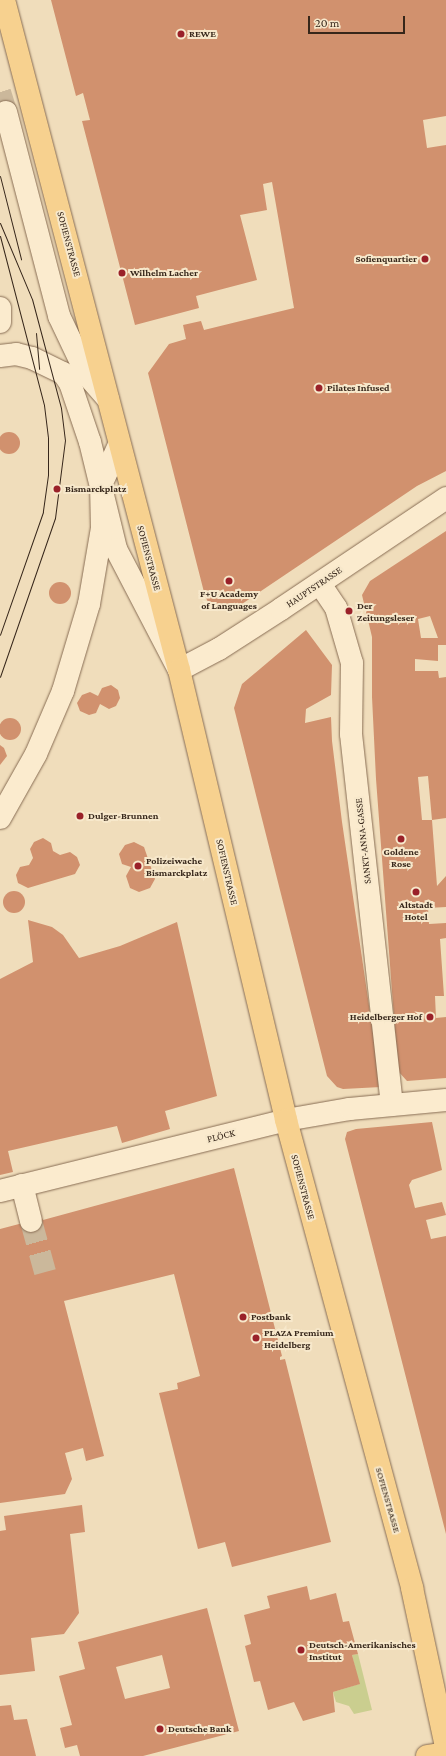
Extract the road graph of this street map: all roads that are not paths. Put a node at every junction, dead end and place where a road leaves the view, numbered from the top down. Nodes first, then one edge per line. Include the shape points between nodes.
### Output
1 (4, 0) edge
2 (6, 112) tunnel mouth
3 (0, 308) edge
4 (0, 322) edge
5 (0, 356) edge
6 (108, 399) junction
7 (119, 444) junction
8 (102, 485) junction
9 (446, 498) edge
10 (320, 584) junction
11 (178, 670) junction
12 (0, 818) edge
13 (446, 1100) edge
14 (392, 1105) junction
15 (286, 1120) junction
16 (11, 1188) edge
17 (31, 1221) tunnel mouth
18 (446, 1746) edge
19 (446, 1753) edge
20 (427, 1756) edge

1 - 6 main road, SOFIENSTRASSE
2 - 6 street via 59,316 87,375
3 - 4 street
5 - 8 street via 26,355 63,373 70,383
6 - 7 main road, SOFIENSTRASSE
7 - 8 street
7 - 11 main road, SOFIENSTRASSE
8 - 11 street via 116,549
8 - 12 street via 102,528 89,604 63,691 36,754
9 - 10 street, HAUPTSTRASSE
10 - 11 street, HAUPTSTRASSE via 219,649
10 - 14 street, SANKT-ANNA-GASSE via 336,608 352,663 351,734
11 - 15 main road, SOFIENSTRASSE
13 - 14 street, PLÖCK
14 - 15 street, PLÖCK
15 - 16 street, PLÖCK
15 - 18 main road, SOFIENSTRASSE via 412,1588
16 - 17 street
19 - 20 main road

